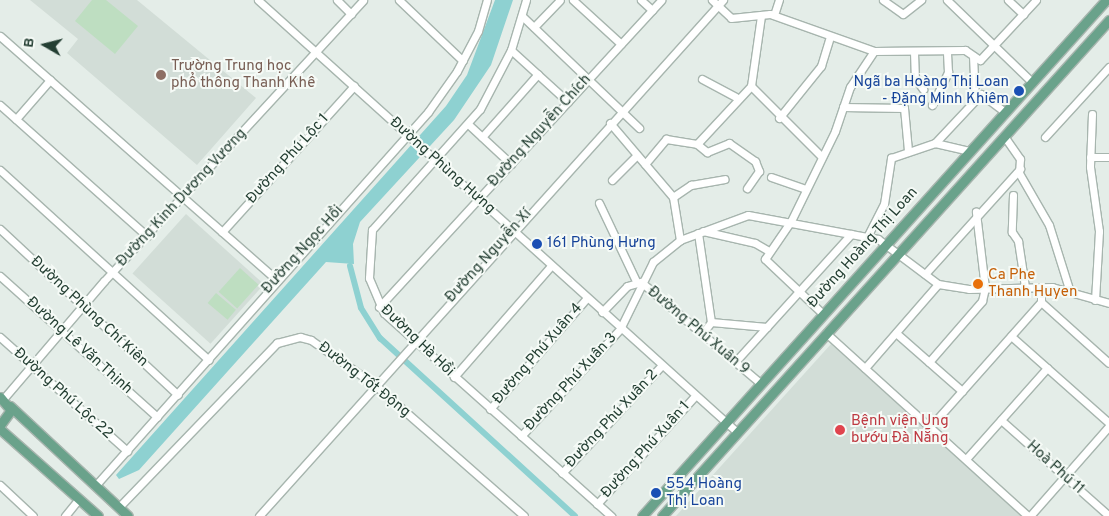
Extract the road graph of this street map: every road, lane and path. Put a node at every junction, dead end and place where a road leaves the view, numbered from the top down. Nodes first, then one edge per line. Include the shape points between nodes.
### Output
1 (258, 0) edge
2 (337, 0) edge
3 (363, 0) edge
4 (398, 0) edge
5 (486, 0) edge
6 (526, 0) edge
7 (560, 0) edge
8 (573, 0) edge
9 (641, 0) edge
10 (661, 0) edge
11 (712, 0) edge
12 (779, 0) edge
13 (883, 0) edge
14 (921, 0) edge
15 (947, 0) edge
16 (1008, 0) edge
17 (1036, 0) edge
18 (1106, 0) edge
19 (720, 3) edge
20 (652, 10) junction
21 (351, 14) junction
22 (1023, 14) junction
23 (774, 15) junction
24 (522, 16) junction
25 (761, 16) junction
26 (1107, 25) edge
27 (534, 27) junction
28 (0, 36) edge
29 (830, 36) junction
30 (621, 44) junction
31 (995, 46) junction
32 (511, 50) junction
33 (874, 51) junction
34 (947, 51) junction
35 (316, 52) junction
36 (914, 52) junction
37 (973, 56) junction
38 (463, 61) junction
39 (1109, 67) edge
40 (538, 74) junction
41 (589, 79) junction
42 (702, 79) dead end
43 (50, 80) junction
44 (1032, 82) junction
45 (354, 86) junction
46 (751, 86) junction
47 (923, 89) dead end
48 (736, 97) junction
49 (975, 98) junction
50 (568, 102) junction
51 (0, 105) edge
52 (932, 105) dead end
53 (843, 107) junction
54 (622, 110) junction
55 (1005, 112) junction
56 (1092, 114) dead end
57 (779, 118) junction
58 (16, 119) junction
59 (610, 123) junction
60 (468, 124) junction
61 (639, 128) dead end
62 (411, 136) junction
63 (1004, 136) junction
64 (482, 137) junction
65 (1045, 137) dead end
66 (935, 143) junction
67 (697, 144) junction
68 (908, 150) junction
69 (970, 150) junction
70 (637, 155) junction
71 (821, 156) junction
72 (1090, 156) junction
73 (1109, 157) edge
74 (436, 159) junction
75 (511, 164) junction
76 (645, 164) junction
77 (1020, 169) junction
78 (0, 170) edge
79 (771, 177) dead end
80 (724, 179) dead end
81 (612, 180) dead end
82 (747, 188) dead end
83 (805, 190) junction
84 (1013, 195) dead end
85 (673, 197) junction
86 (182, 198) junction
87 (479, 198) junction
88 (599, 203) dead end
89 (976, 212) junction
90 (791, 221) junction
91 (0, 229) edge
92 (513, 231) junction
93 (222, 232) junction
94 (700, 232) junction
95 (851, 234) junction
96 (147, 236) junction
97 (867, 237) junction
98 (680, 240) junction
99 (886, 242) junction
100 (769, 251) junction
101 (899, 252) junction
102 (551, 266) junction
103 (113, 273) junction
104 (925, 274) junction
105 (0, 276) edge
106 (276, 279) junction
107 (638, 282) junction
108 (938, 284) junction
109 (1025, 287) junction
110 (1041, 287) junction
111 (985, 288) junction
112 (800, 292) junction
113 (1070, 292) junction
114 (587, 298) junction
115 (1095, 300) junction
116 (1041, 302) junction
117 (1109, 303) edge
118 (83, 306) junction
119 (379, 307) junction
120 (602, 312) junction
121 (823, 314) junction
122 (712, 322) junction
123 (767, 327) junction
124 (620, 329) junction
125 (62, 332) junction
126 (826, 333) junction
127 (896, 333) junction
128 (702, 334) junction
129 (1011, 336) junction
130 (0, 337) edge
131 (413, 341) junction
132 (209, 360) junction
133 (735, 362) junction
134 (929, 362) junction
135 (1109, 363) edge
136 (32, 366) junction
137 (662, 366) junction
138 (865, 368) junction
139 (1047, 368) junction
140 (454, 377) junction
141 (760, 383) junction
142 (375, 385) junction
143 (962, 391) junction
144 (178, 394) junction
145 (695, 396) junction
146 (2, 398) edge
147 (10, 406) junction
148 (490, 409) junction
149 (157, 417) junction
150 (1001, 420) junction
151 (726, 423) junction
152 (1109, 424) edge
153 (0, 425) edge
154 (930, 427) junction
155 (0, 429) edge
156 (737, 432) junction
157 (521, 436) junction
158 (126, 451) junction
159 (966, 459) junction
160 (562, 473) junction
161 (1065, 476) junction
162 (0, 486) edge
163 (95, 486) junction
164 (79, 499) junction
165 (597, 504) junction
166 (119, 508) junction
167 (33, 516) edge
168 (65, 516) edge
169 (98, 516) edge
170 (128, 516) edge
171 (259, 516) edge
172 (524, 516) edge
173 (611, 516) edge
174 (642, 516) edge
175 (662, 516) edge
176 (1029, 516) edge
177 (1109, 516) edge

1 - 35 street, Đường Phùng Hưng
2 - 21 street
3 - 21 street, Đường Kinh Dương Vương
4 - 38 street
5 - 38 street, Đường Ngọc Hồi
6 - 24 street, Đường Hà Hồi
7 - 27 street
8 - 30 street
9 - 20 street
10 - 20 street, Đường Nguyễn Chích
11 - 19 street
12 - 23 street
13 - 14 street via 903,14
15 - 31 street
16 - 22 street
17 - 22 street
18 - 44 main road, Đường Hoàng Thị Loan
19 - 25 street via 735,19
19 - 54 street, Đường Nguyễn Xí
20 - 30 street, Đường Nguyễn Chích
21 - 35 street, Đường Kinh Dương Vương
22 - 31 street
23 - 25 street
23 - 29 street
24 - 27 street
24 - 32 street, Đường Hà Hồi
25 - 46 street
26 - 63 main road, Đường Hoàng Thị Loan
27 - 41 street
28 - 43 street
29 - 33 street
29 - 57 street via 821,66
30 - 41 street, Đường Nguyễn Chích
31 - 37 street via 986,58
31 - 44 street
32 - 40 street
32 - 60 street, Đường Hà Hồi
33 - 36 street
33 - 53 street via 854,80
34 - 36 street
34 - 37 street via 968,51
34 - 52 street via 948,72
35 - 45 street, Đường Phùng Hưng
35 - 86 street, Đường Kinh Dương Vương
36 - 47 street via 915,78
37 - 49 street
38 - 62 street, Đường Ngọc Hồi
39 - 65 street
40 - 50 street
40 - 64 street
41 - 50 street, Đường Nguyễn Chích
41 - 54 street
42 - 48 street
43 - 58 street
43 - 86 street
44 - 55 main road, Đường Hoàng Thị Loan
45 - 62 street, Đường Phùng Hưng
45 - 93 street, Đường Phú Lộc 1
46 - 48 street
46 - 57 street
48 - 67 street
49 - 55 street via 986,94
49 - 66 street
50 - 75 street, Đường Nguyễn Chích
51 - 58 street
53 - 68 street via 904,108
53 - 71 street
54 - 59 street, Đường Nguyễn Xí
54 - 61 street
55 - 69 main road, Đường Hoàng Thị Loan
56 - 72 street
57 - 71 street
58 - 96 street
59 - 70 street
59 - 92 street, Đường Nguyễn Xí
60 - 64 street
60 - 74 street, Đường Hà Hồi
62 - 74 street, Đường Phùng Hưng
62 - 106 street, Đường Ngọc Hồi
63 - 77 street via 1020,159
63 - 101 main road, Đường Hoàng Thị Loan
64 - 75 street
66 - 68 street
66 - 69 street
67 - 76 street via 666,139
67 - 82 street via 707,152 729,143 755,161 759,171
68 - 97 street via 889,162 884,204
69 - 99 main road, Đường Hoàng Thị Loan
70 - 76 street
70 - 81 street
71 - 83 street
72 - 73 street
72 - 115 street via 1100,231
74 - 87 street, Đường Phùng Hưng
74 - 119 street, Đường Hà Hồi via 372,230 369,278
75 - 87 street, Đường Nguyễn Chích
76 - 85 street
77 - 89 street
77 - 113 street via 1049,225
78 - 103 street
79 - 83 street
80 - 85 street via 691,185
83 - 90 street
84 - 109 street via 1011,230 1018,241
85 - 98 street
86 - 93 street
86 - 96 street, Đường Kinh Dương Vương
87 - 92 street, Đường Phùng Hưng
87 - 119 street, Đường Nguyễn Chích
88 - 107 street, Đường Phú Xuân 9
89 - 104 street
89 - 111 street
90 - 94 street via 748,215
90 - 95 street
90 - 100 street
91 - 118 street, Đường Phùng Chí Kiên
92 - 102 street, Đường Phùng Hưng
92 - 131 street, Đường Nguyễn Xí
93 - 106 street
94 - 98 street
94 - 100 street via 755,242
94 - 122 street
95 - 97 street
95 - 112 street
96 - 103 street, Đường Kinh Dương Vương
97 - 99 street
98 - 107 street via 653,262
99 - 101 street
99 - 121 main road, Đường Hoàng Thị Loan
100 - 112 street via 767,264
101 - 104 street
101 - 126 main road, Đường Hoàng Thị Loan
102 - 114 street, Đường Phùng Hưng
102 - 140 street
103 - 118 street, Đường Kinh Dương Vương
103 - 132 street
104 - 108 street
105 - 125 street, Đường Lê Văn Thịnh
106 - 132 street, Đường Ngọc Hồi
107 - 120 street, Đường Phú Xuân 9
107 - 124 street, Đường Phú Xuân 3
107 - 128 street, Đường Phú Xuân 9
108 - 111 street
108 - 127 street
109 - 110 street
109 - 111 street
110 - 113 street
110 - 116 street
111 - 134 street via 982,301
112 - 121 street
112 - 123 street
113 - 115 street
114 - 120 street, Đường Phùng Hưng
114 - 148 street, Đường Phú Xuân 4
115 - 117 street
116 - 129 street
116 - 135 street
118 - 125 street, Đường Kinh Dương Vương
118 - 144 street, Đường Phùng Chí Kiên
119 - 131 street, Đường Hà Hồi
120 - 124 street, Đường Phùng Hưng
121 - 141 main road, Đường Hoàng Thị Loan
122 - 123 street
122 - 128 street
123 - 133 street
124 - 137 street, Đường Phùng Hưng
124 - 157 street, Đường Phú Xuân 3
125 - 136 street, Đường Kinh Dương Vương
125 - 149 street, Đường Lê Văn Thịnh
126 - 138 street
126 - 156 main road, Đường Hoàng Thị Loan
127 - 134 street
127 - 138 street
128 - 133 street, Đường Phú Xuân 9
129 - 139 street
129 - 143 street
130 - 136 street, Đường Phú Lộc 22
131 - 140 street, Đường Hà Hồi
131 - 142 street, Đường Nguyễn Xí
132 - 144 street, Đường Ngọc Hồi
133 - 141 street, Đường Phú Xuân 9
134 - 143 street
136 - 146 street, Đường Kinh Dương Vương
136 - 158 street, Đường Phú Lộc 22
137 - 145 street, Đường Phùng Hưng
137 - 160 street, Đường Phú Xuân 2
138 - 154 street
139 - 150 street
139 - 152 street
140 - 148 street, Đường Hà Hồi
141 - 151 main road, Đường Hoàng Thị Loan
142 - 166 street, Đường Tốt Động via 311,340 300,337 277,343
142 - 171 street, Đường Nguyễn Xí
142 - 172 street, Đường Tốt Động
143 - 154 street
144 - 149 street, Đường Ngọc Hồi
145 - 151 street, Đường Phùng Hưng
145 - 165 street, Đường Phú Xuân 1
146 - 147 main road
147 - 153 main road via 9,418
147 - 163 main road
148 - 157 street, Đường Hà Hồi
149 - 158 street, Đường Ngọc Hồi
150 - 159 street
150 - 161 street, Hoà Phú 11
151 - 156 street, Đường Phùng Hưng
151 - 174 main road, Đường Hoàng Thị Loan
152 - 161 street
154 - 159 street
155 - 164 main road
156 - 175 main road, Đường Hoàng Thị Loan
157 - 160 street, Đường Hà Hồi
158 - 163 street, Đường Ngọc Hồi
159 - 176 street
160 - 165 street, Đường Hà Hồi
161 - 176 street
161 - 177 street, Hoà Phú 11
162 - 167 street
163 - 166 main road
164 - 168 street
164 - 169 main road
165 - 173 street, Đường Hà Hồi
166 - 170 main road

